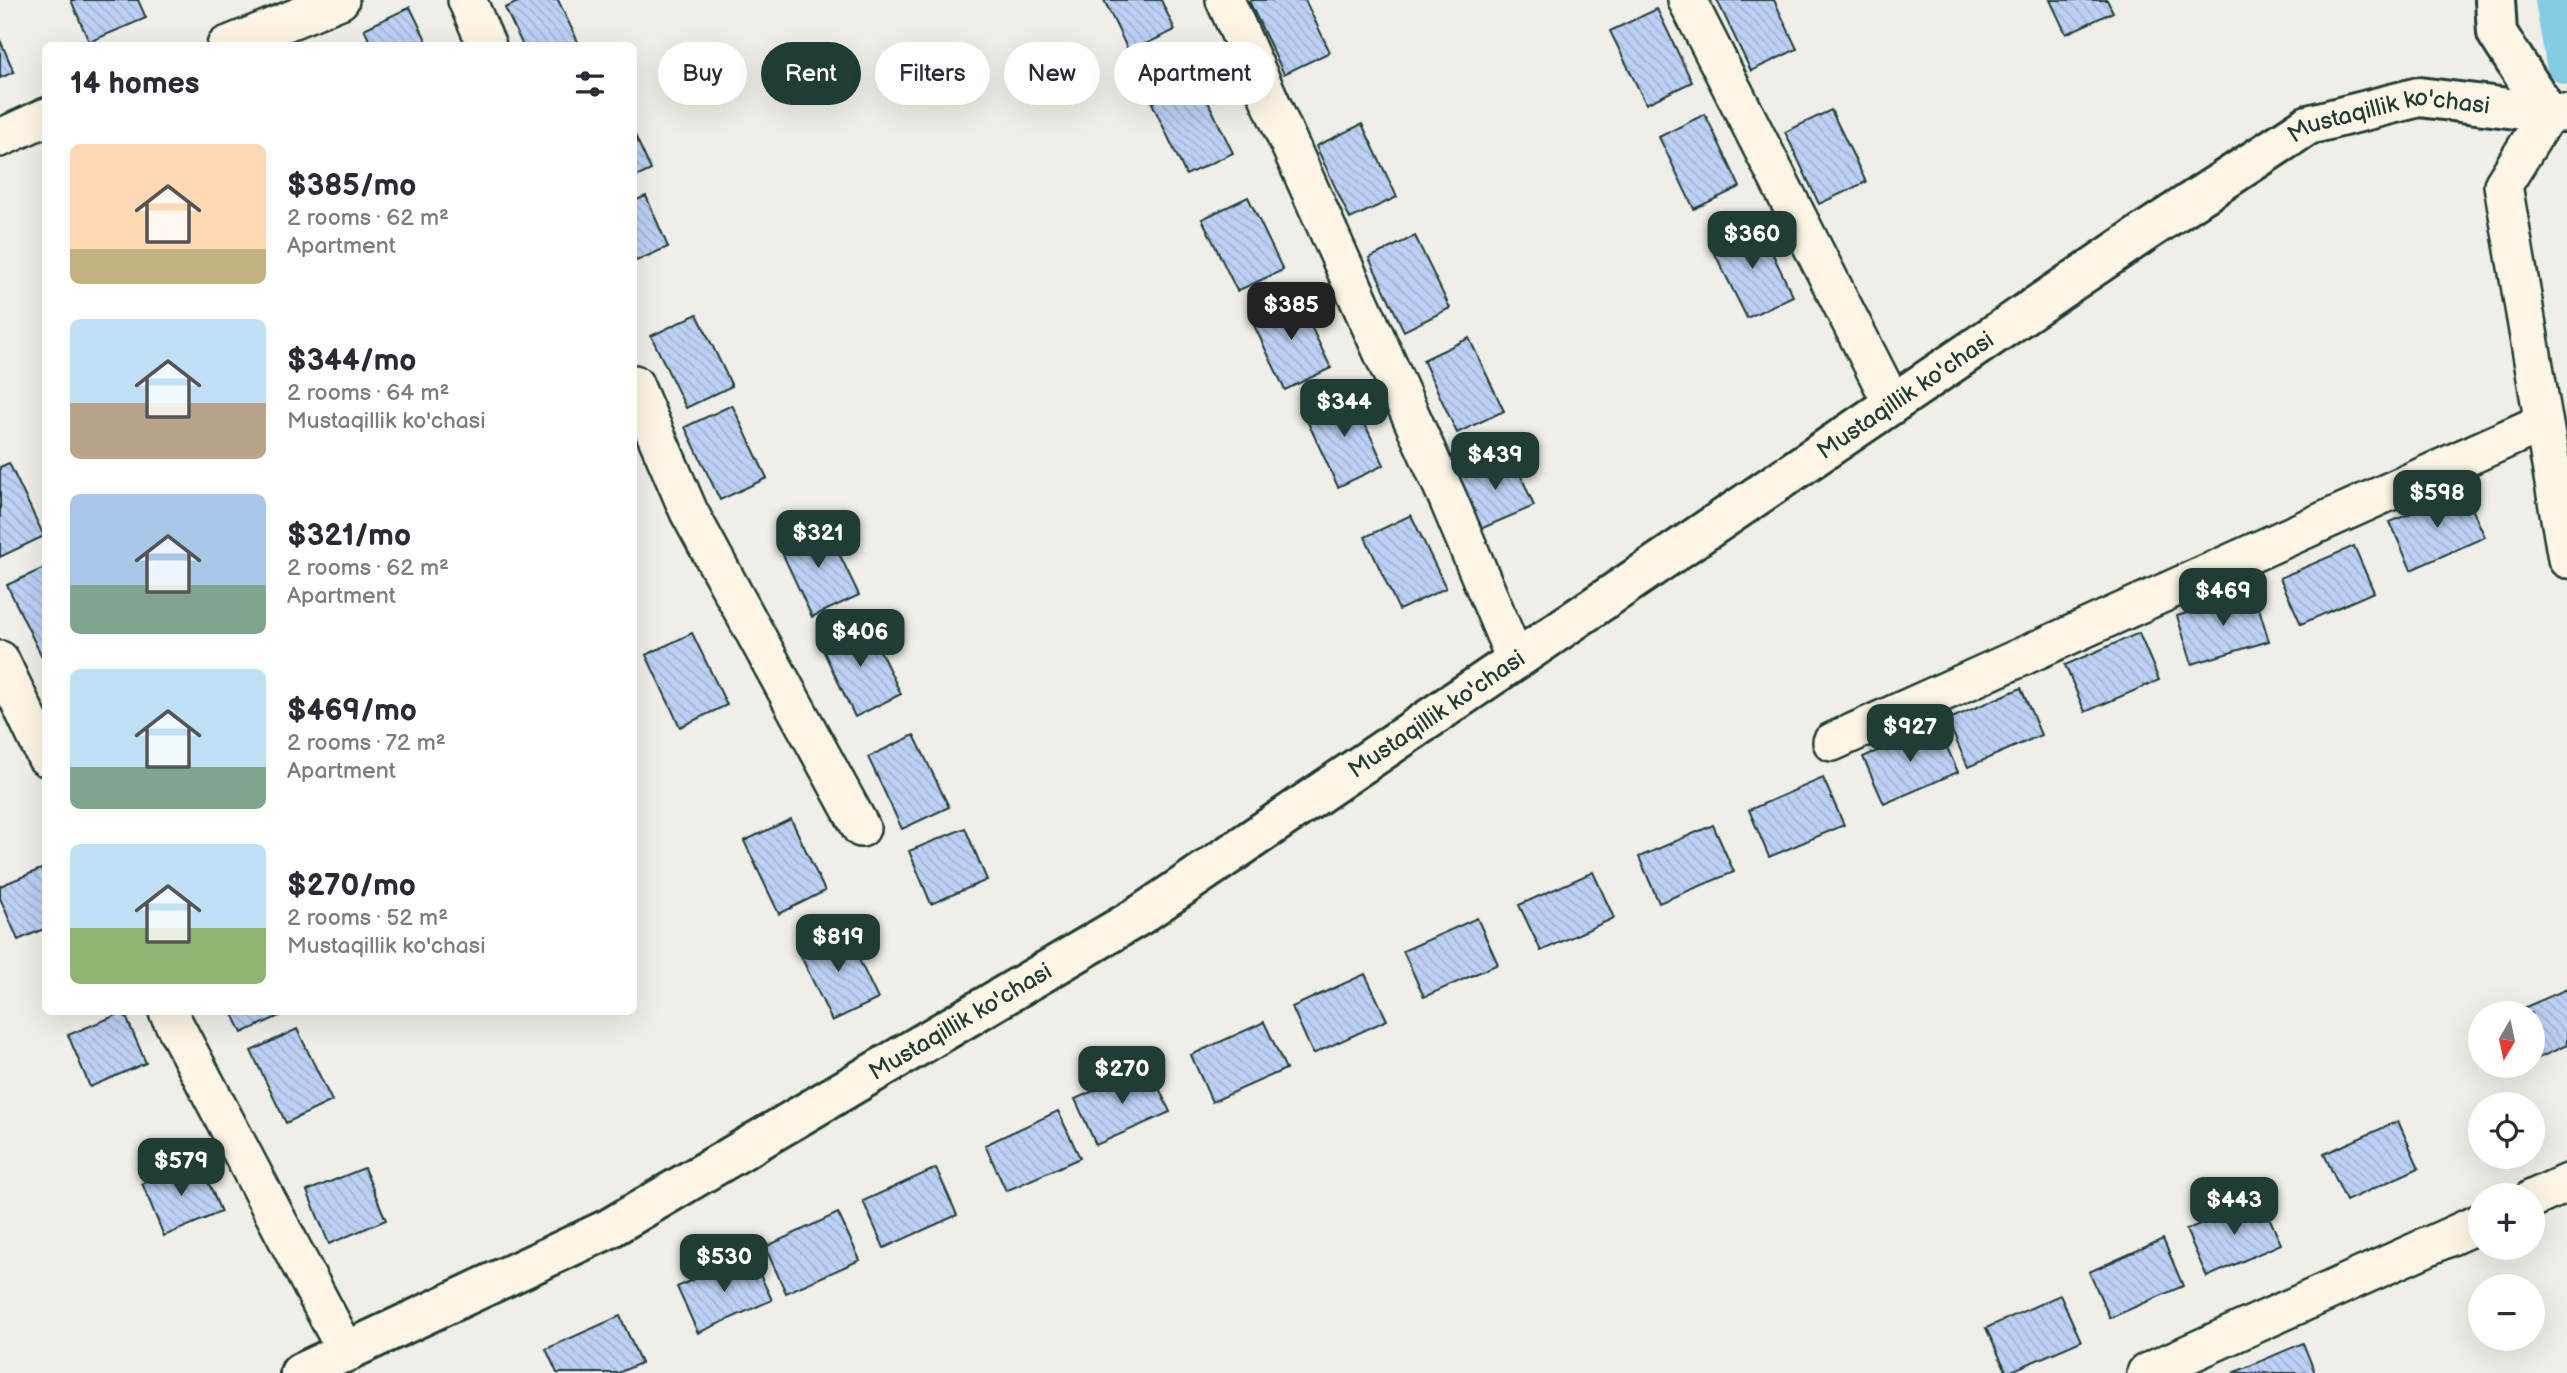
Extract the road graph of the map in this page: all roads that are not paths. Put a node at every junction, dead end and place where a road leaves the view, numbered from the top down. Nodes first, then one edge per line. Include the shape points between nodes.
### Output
1 (340, 0) edge
2 (467, 0) edge
3 (1225, 0) edge
4 (1687, 0) edge
5 (2495, 0) edge
6 (236, 42) edge
7 (485, 42) edge
8 (2557, 113) edge
9 (42, 119) edge
10 (0, 138) edge
11 (637, 391) edge
12 (1892, 403) junction
13 (2542, 423) junction
14 (2567, 559) edge
15 (1515, 659) junction
16 (0, 660) edge
17 (1832, 742) dead end
18 (42, 749) edge
19 (861, 828) dead end
20 (170, 1015) edge
21 (2567, 1183) edge
22 (2545, 1193) edge
23 (2468, 1228) edge
24 (347, 1353) junction
25 (300, 1373) edge
26 (2146, 1373) edge

1 - 6 street
2 - 7 street
3 - 15 street
4 - 12 street
5 - 8 street via 2497,33
8 - 12 street, Mustaqillik ko'chasi via 2419,97 2308,125
8 - 13 street via 2503,185
9 - 10 street
11 - 19 street via 689,512
12 - 15 street, Mustaqillik ko'chasi
13 - 14 street
13 - 17 street
15 - 24 street, Mustaqillik ko'chasi via 1139,916 608,1229
16 - 18 street
20 - 24 street
21 - 22 street
23 - 26 street
24 - 25 street, Mustaqillik ko'chasi

